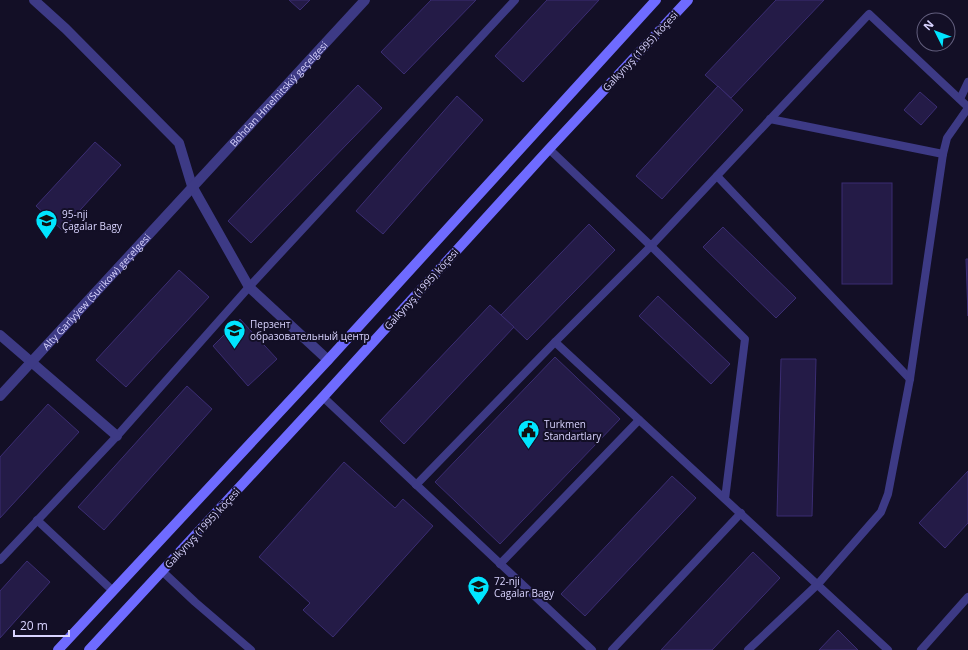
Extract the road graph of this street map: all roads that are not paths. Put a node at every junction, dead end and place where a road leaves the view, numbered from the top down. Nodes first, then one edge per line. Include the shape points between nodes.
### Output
1 (34, 0) edge
2 (365, 0) edge
3 (515, 0) edge
4 (656, 0) edge
5 (688, 0) edge
6 (968, 82) edge
7 (960, 99) junction
8 (968, 107) edge
9 (770, 119) junction
10 (549, 148) junction
11 (943, 154) junction
12 (717, 176) junction
13 (192, 186) junction
14 (651, 246) junction
15 (249, 287) junction
16 (0, 335) edge
17 (555, 342) junction
18 (328, 360) junction
19 (31, 362) junction
20 (910, 379) junction
21 (0, 396) edge
22 (323, 397) junction
23 (639, 420) junction
24 (117, 436) junction
25 (416, 485) junction
26 (725, 499) junction
27 (741, 513) junction
28 (38, 520) junction
29 (0, 560) edge
30 (500, 564) junction
31 (162, 571) junction
32 (818, 584) junction
33 (113, 591) junction
34 (968, 598) edge
35 (58, 650) edge
36 (89, 650) edge
37 (251, 650) edge
38 (592, 650) edge
39 (612, 650) edge
40 (748, 650) edge
41 (889, 650) edge
42 (921, 650) edge

1 - 13 street via 179,143
2 - 13 street, Bohdan Hmelnitskiý geçelgesi
3 - 15 lane
4 - 18 main road, Galkynyş (1995) köçesi
5 - 10 main road, Galkynyş (1995) köçesi
6 - 7 lane
7 - 8 lane
7 - 9 lane via 869,14
8 - 11 lane via 947,138
9 - 11 lane
9 - 12 lane
10 - 14 lane
10 - 22 main road, Galkynyş (1995) köçesi
11 - 20 lane
12 - 14 lane
12 - 20 lane
13 - 15 street
13 - 19 street, Alty Garlyýew (Surikow) geçelgesi
14 - 17 lane
14 - 26 lane via 745,339
15 - 18 street
15 - 24 lane
16 - 19 street
17 - 23 lane
17 - 25 lane
18 - 33 main road, Galkynyş (1995) köçesi
19 - 21 street, Alty Garlyýew (Surikow) geçelgesi
19 - 24 street
20 - 32 lane via 888,494 881,512
22 - 25 lane
22 - 31 main road, Galkynyş (1995) köçesi
23 - 26 lane
23 - 30 lane
24 - 28 lane
25 - 30 lane
26 - 27 lane
27 - 32 lane
27 - 39 lane
28 - 29 lane
28 - 33 lane
30 - 38 lane
31 - 36 main road, Galkynyş (1995) köçesi
31 - 37 lane
32 - 40 lane
32 - 41 lane
33 - 35 main road, Galkynyş (1995) köçesi
34 - 42 lane

